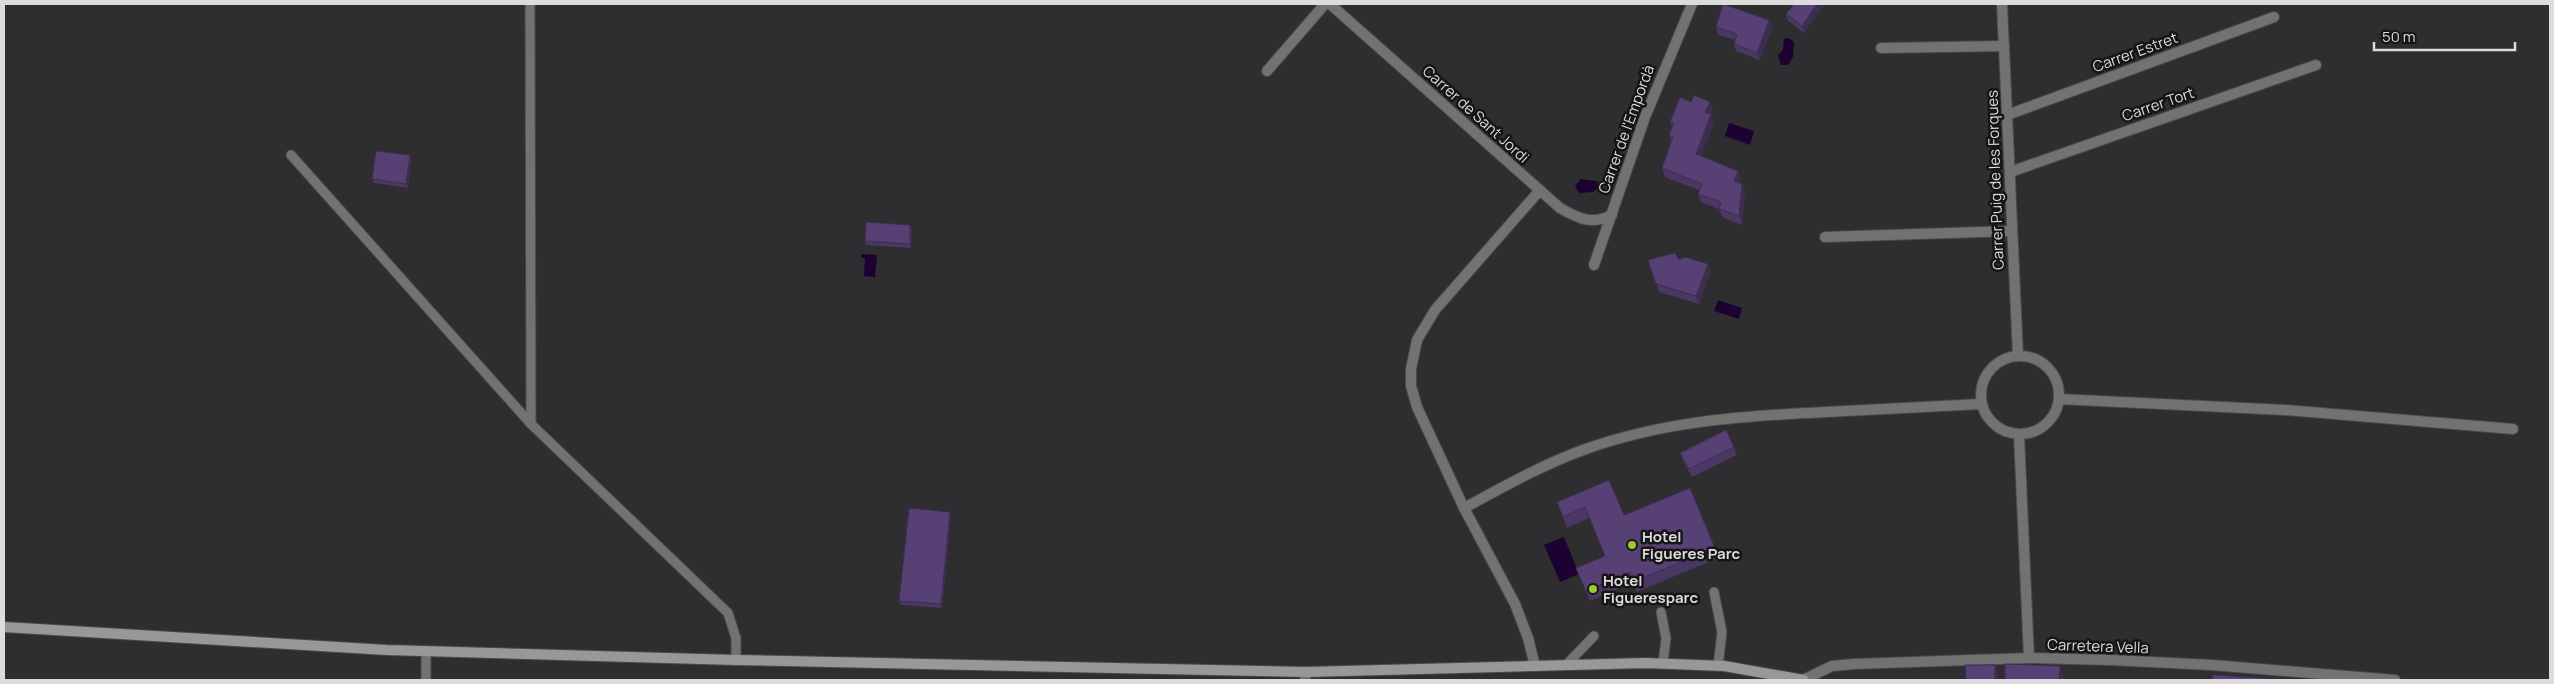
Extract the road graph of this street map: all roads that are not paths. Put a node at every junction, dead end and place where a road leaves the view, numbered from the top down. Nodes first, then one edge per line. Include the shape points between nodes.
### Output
1 (530, 4) edge
2 (1325, 4) edge
3 (1330, 4) edge
4 (1692, 4) edge
5 (2002, 4) edge
6 (2274, 17) dead end
7 (2004, 46) junction
8 (1881, 48) dead end
9 (2316, 65) dead end
10 (1267, 71) dead end
11 (2007, 115) junction
12 (290, 156) dead end
13 (2010, 172) junction
14 (1540, 190) junction
15 (1612, 214) junction
16 (2012, 231) junction
17 (1825, 237) dead end
18 (1594, 265) dead end
19 (2018, 356) junction
20 (2059, 399) junction
21 (1981, 404) junction
22 (532, 424) junction
23 (2513, 429) dead end
24 (2019, 435) junction
25 (1464, 508) junction
26 (1714, 592) dead end
27 (1661, 612) dead end
28 (4, 627) edge
29 (1594, 636) dead end
30 (426, 652) junction
31 (2029, 658) junction
32 (736, 660) junction
33 (1663, 663) junction
34 (1566, 665) junction
35 (1535, 666) junction
36 (1718, 666) junction
37 (2319, 677) edge
38 (1307, 678) edge
39 (426, 680) edge
40 (1803, 680) edge
41 (2395, 680) edge

1 - 22 lane
2 - 10 street
3 - 14 street, Carrer de Sant Jordi
4 - 15 street, Carrer de l'Empordà via 1648,108
5 - 7 street, Carrer Puig de les Forques
6 - 11 street, Carrer Estret
7 - 8 street
7 - 11 street, Carrer Puig de les Forques
9 - 13 street, Carrer Tort
11 - 13 street, Carrer Puig de les Forques
12 - 22 lane
13 - 16 street, Carrer Puig de les Forques
14 - 15 street, Carrer de Sant Jordi via 1577,218 1592,222
14 - 25 street via 1435,310 1417,340 1413,354 1412,386 1417,407
15 - 18 street, Carrer de l'Empordà
16 - 17 street
16 - 19 street, Carrer Puig de les Forques
19 - 20 street via 2031,357 2043,363 2058,386
19 - 21 street via 1993,366 1985,377
20 - 23 street via 2285,410
20 - 24 street via 2046,424 2031,433
21 - 24 street via 1995,426 2006,433
21 - 25 street via 1750,415 1663,427 1583,450
22 - 32 lane via 728,613 736,638
24 - 31 street
25 - 35 street via 1515,604
26 - 36 lane via 1722,632
27 - 33 lane via 1666,638
28 - 30 main road
29 - 34 lane
30 - 32 main road
30 - 39 lane
31 - 37 street, Carretera Vella via 2212,665
31 - 40 street, Carretera Vella via 1832,666
32 - 38 main road
33 - 34 main road
33 - 36 main road
34 - 35 main road
35 - 38 main road
36 - 40 main road
37 - 41 street, Carretera Vella

